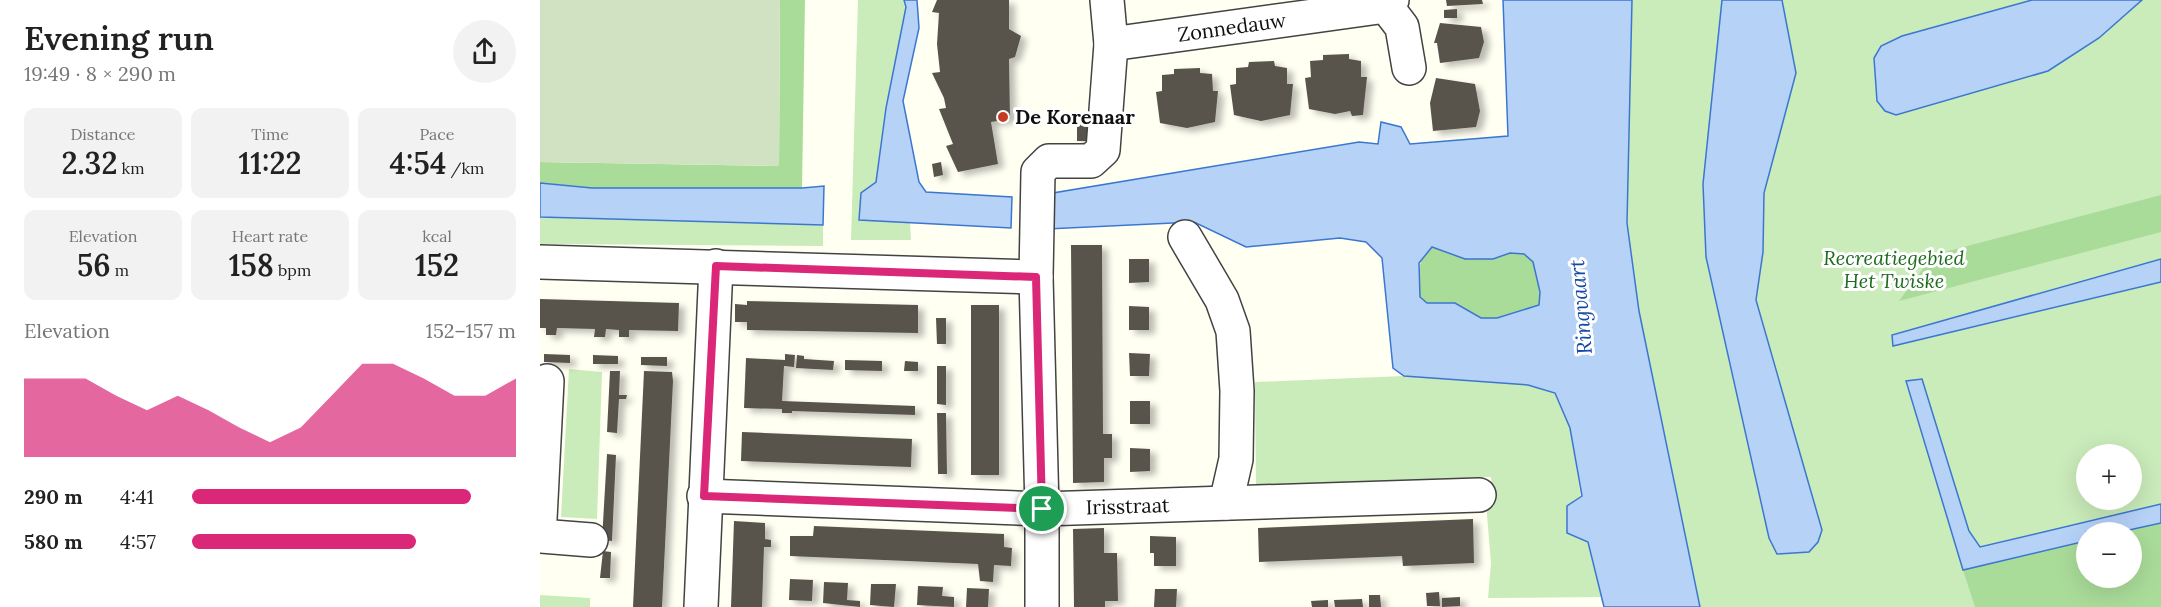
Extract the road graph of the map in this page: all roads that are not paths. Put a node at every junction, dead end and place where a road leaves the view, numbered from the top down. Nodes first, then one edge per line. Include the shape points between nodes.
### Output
1 (1107, 0) edge
2 (1389, 3) edge
3 (1111, 44) junction
4 (1409, 68) dead end
5 (1185, 237) dead end
6 (540, 262) edge
7 (1036, 265) junction
8 (716, 266) junction
9 (547, 381) dead end
10 (1479, 495) dead end
11 (704, 496) junction
12 (1226, 503) junction
13 (1042, 509) junction
14 (540, 519) edge
15 (540, 536) edge
16 (591, 540) dead end
17 (701, 607) edge
18 (1042, 607) edge

1 - 3 street
2 - 3 street, Zonnedauw
2 - 4 street, Zonnedauw via 1402,27
3 - 7 street via 1103,150 1091,161 1049,161 1038,172
5 - 12 street via 1222,300 1233,331 1236,459
6 - 8 street
7 - 8 street
7 - 13 street
8 - 11 street
9 - 14 street
10 - 12 street, Irisstraat
11 - 13 street, Irisstraat
11 - 17 street
12 - 13 street, Irisstraat
13 - 18 street
15 - 16 street

